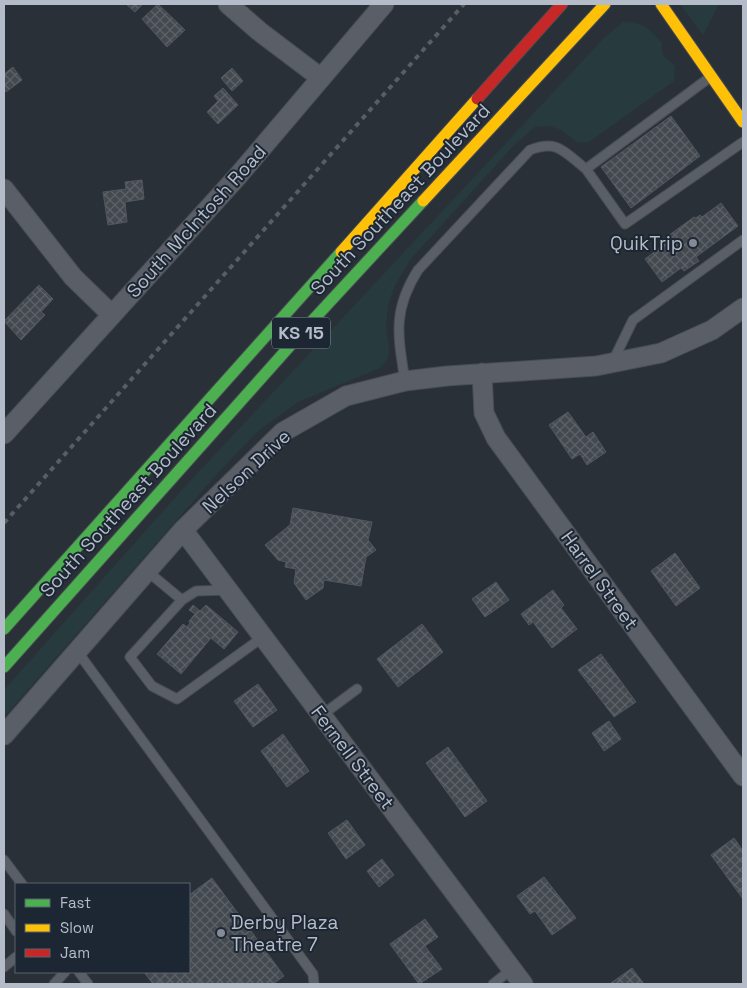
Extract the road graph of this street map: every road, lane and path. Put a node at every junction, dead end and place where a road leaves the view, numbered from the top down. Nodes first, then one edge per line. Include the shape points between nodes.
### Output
1 (228, 4) edge
2 (384, 4) edge
3 (562, 4) edge
4 (604, 4) edge
5 (661, 4) edge
6 (711, 76) junction
7 (320, 78) junction
8 (743, 122) edge
9 (743, 142) edge
10 (586, 169) junction
11 (4, 189) edge
12 (743, 240) edge
13 (743, 308) edge
14 (112, 315) junction
15 (613, 363) junction
16 (482, 374) junction
17 (406, 381) junction
18 (4, 434) edge
19 (183, 530) junction
20 (147, 571) junction
21 (228, 590) junction
22 (182, 600) junction
23 (4, 629) edge
24 (263, 637) junction
25 (77, 651) junction
26 (4, 667) edge
27 (357, 689) dead end
28 (322, 715) junction
29 (4, 735) edge
30 (743, 776) edge
31 (4, 860) edge
32 (21, 883) edge
33 (4, 914) edge
34 (15, 930) edge
35 (15, 958) edge
36 (4, 967) edge
37 (64, 973) edge
38 (80, 973) edge
39 (518, 977) edge
40 (54, 984) edge
41 (88, 984) edge
42 (314, 984) edge
43 (493, 984) edge

1 - 7 street
2 - 7 street, South McIntosh Road
3 - 23 main road, South Southeast Boulevard / KS 15
4 - 26 main road, South Southeast Boulevard / KS 15 via 313,320
5 - 6 main road
6 - 8 main road
6 - 10 lane
7 - 14 street, South McIntosh Road via 237,177
9 - 10 lane via 625,224
10 - 17 lane via 550,144 530,150 418,270 408,286 398,322
11 - 14 street via 73,277
12 - 15 lane via 633,320
13 - 15 street, Nelson Drive via 712,330 661,353
14 - 18 street, South McIntosh Road
15 - 16 street, Nelson Drive
16 - 17 street, Nelson Drive
16 - 30 street, Harrel Street via 484,413 496,438
17 - 19 street, Nelson Drive via 346,396 283,432
19 - 20 street, Nelson Drive
19 - 21 street, Fernell Street
20 - 22 lane
20 - 25 street, Nelson Drive
21 - 22 lane via 196,591
21 - 24 street, Fernell Street
22 - 24 lane via 130,657 152,686 177,699
24 - 28 street, Fernell Street
25 - 29 street, Nelson Drive
25 - 42 lane via 313,974
27 - 28 lane
28 - 39 street, Fernell Street
31 - 32 lane
33 - 34 lane
35 - 36 lane
37 - 40 lane
38 - 41 lane
39 - 43 lane

